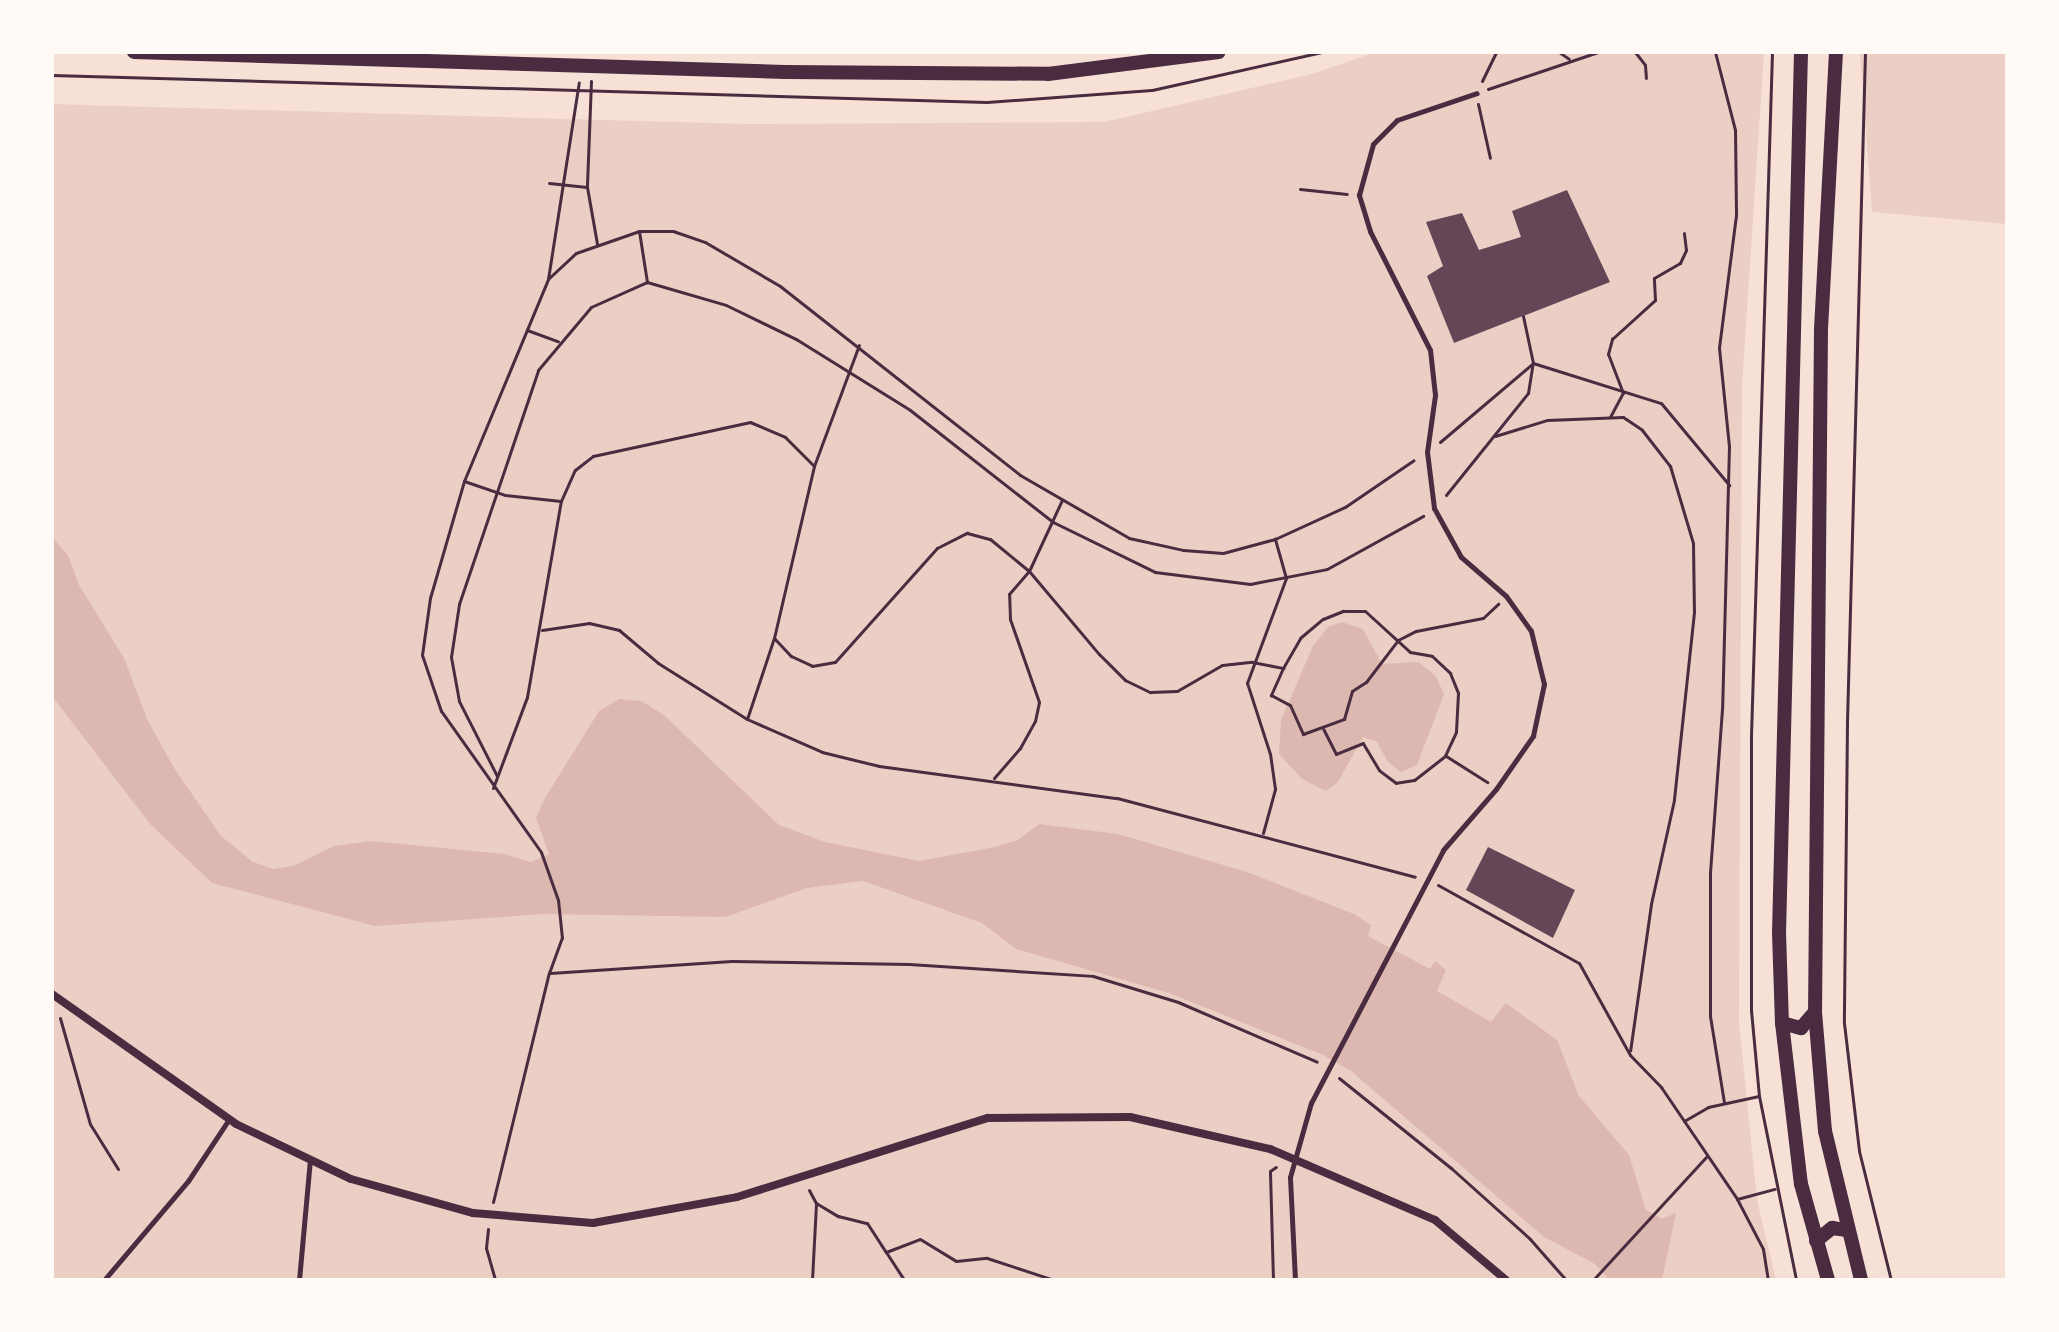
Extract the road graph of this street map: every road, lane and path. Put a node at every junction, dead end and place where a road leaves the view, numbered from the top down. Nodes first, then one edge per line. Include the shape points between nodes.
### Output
1 (134, 52) edge
2 (1219, 52) edge
3 (1559, 52) edge
4 (1598, 52) edge
5 (1635, 52) edge
6 (1715, 52) edge
7 (1772, 52) edge
8 (1801, 52) edge
9 (1836, 52) edge
10 (1865, 52) edge
11 (1570, 60) junction
12 (587, 66) junction
13 (1646, 78) dead end
14 (1477, 93) joint
15 (549, 183) dead end
16 (565, 186) junction
17 (587, 187) junction
18 (1300, 189) dead end
19 (1359, 195) junction
20 (639, 231) junction
21 (1684, 233) dead end
22 (597, 244) junction
23 (548, 279) junction
24 (647, 282) junction
25 (1523, 316) dead end
26 (526, 329) junction
27 (558, 341) junction
28 (859, 345) junction
29 (1533, 363) junction
30 (845, 370) junction
31 (1623, 393) junction
32 (1610, 417) junction
33 (1495, 436) junction
34 (1427, 452) junction
35 (814, 466) junction
36 (464, 481) junction
37 (1729, 485) junction
38 (494, 491) junction
39 (1062, 500) junction
40 (561, 501) junction
41 (1434, 508) junction
42 (1053, 522) junction
43 (1275, 539) junction
44 (1029, 571) junction
45 (1286, 578) junction
46 (1506, 596) junction
47 (542, 630) junction
48 (774, 638) junction
49 (1398, 640) junction
50 (1252, 662) junction
51 (1283, 668) junction
52 (747, 719) junction
53 (1322, 727) junction
54 (1445, 756) junction
55 (497, 776) junction
56 (994, 778) junction
57 (493, 788) junction
58 (1496, 789) junction
59 (1263, 834) junction
60 (1428, 881) junction
61 (549, 973) junction
62 (53, 995) edge
63 (1815, 1012) junction
64 (1782, 1023) junction
65 (1630, 1055) junction
66 (1328, 1067) junction
67 (1759, 1096) junction
68 (1724, 1102) junction
69 (229, 1119) junction
70 (1684, 1121) junction
71 (1708, 1156) junction
72 (1292, 1158) junction
73 (310, 1159) junction
74 (118, 1169) dead end
75 (801, 1177) junction
76 (1775, 1189) junction
77 (1737, 1199) junction
78 (816, 1203) junction
79 (490, 1214) junction
80 (1847, 1230) junction
81 (1816, 1241) junction
82 (886, 1252) junction
83 (104, 1280) edge
84 (299, 1280) edge
85 (495, 1280) edge
86 (812, 1280) edge
87 (904, 1280) edge
88 (1054, 1280) edge
89 (1273, 1280) edge
90 (1295, 1280) edge
91 (1506, 1280) edge
92 (1566, 1280) edge
93 (1593, 1280) edge
94 (1768, 1280) edge
95 (1796, 1280) edge
96 (1828, 1280) edge
97 (1861, 1280) edge
98 (1891, 1280) edge

1 - 12 main road
2 - 12 main road via 1048,74
3 - 11 path
4 - 11 path
5 - 13 path via 1645,65
6 - 37 path via 1735,130 1736,215 1719,348
7 - 67 path via 1751,736 1751,1010
8 - 64 main road via 1780,903
9 - 63 main road via 1821,329
10 - 98 path via 1844,1023 1859,1151
11 - 14 path
12 - 16 path
12 - 17 path
14 - 19 lane via 1397,120 1373,144
15 - 16 path
16 - 17 path
16 - 23 path
17 - 22 path
18 - 19 path
19 - 34 lane via 1370,231 1430,350 1435,395
20 - 22 path
20 - 24 path
20 - 28 path via 673,231 705,242 780,286
21 - 31 path via 1686,250 1680,263 1654,278 1655,300 1612,339 1608,354
22 - 23 path via 576,253
23 - 26 path
24 - 27 path via 591,307
24 - 30 path via 726,305
25 - 29 path
26 - 27 path
26 - 36 path
27 - 38 path via 538,370
28 - 30 path
28 - 39 path via 1020,475
29 - 31 path
29 - 33 path via 1528,393
29 - 34 path
30 - 35 path
30 - 42 path via 910,410
31 - 32 path
31 - 37 path via 1661,403
32 - 33 path via 1547,420
32 - 65 path via 1623,417 1642,430 1670,466 1693,543 1694,612 1674,800 1639,973
33 - 41 path
34 - 41 lane
34 - 43 path via 1345,507
35 - 40 path via 785,437 750,422 593,456 566,483
35 - 48 path
36 - 38 path
36 - 57 path via 430,598 422,655 441,711
37 - 68 path via 1710,873 1710,1016
38 - 40 path
38 - 55 path via 459,604 451,657 459,701
39 - 42 path
39 - 43 path via 1129,538 1183,550 1223,553
40 - 47 path
41 - 45 path via 1327,569
41 - 46 lane via 1461,557
42 - 44 path
42 - 45 path via 1155,572 1250,584
43 - 45 path
44 - 48 path via 990,539 967,533 937,548 835,662 812,666
44 - 50 path via 1125,680 1150,692 1177,691 1222,665
44 - 56 path via 1009,594 1010,619 1039,702 1020,748
45 - 50 path
46 - 49 path via 1483,618 1416,631
46 - 58 lane via 1531,631 1544,684 1533,736
47 - 52 path via 589,623 619,630 658,663
47 - 55 path via 523,709
48 - 52 path
49 - 51 path via 1365,611 1343,611 1300,638
49 - 53 path via 1366,682 1352,691 1344,719
49 - 54 path via 1410,652 1432,656 1450,673 1458,693 1456,732
50 - 51 path
50 - 59 path via 1247,683 1270,754 1275,789
51 - 53 path via 1271,695 1290,705 1303,734
52 - 56 path via 822,752 879,766
53 - 54 path via 1336,754 1363,743 1379,770 1396,783 1414,780
54 - 58 path
55 - 57 path
56 - 59 path via 1117,798
57 - 61 path via 541,852 558,900 562,938
58 - 60 lane via 1443,850
59 - 60 path
60 - 65 path via 1463,895 1579,963
60 - 66 lane
61 - 66 path via 732,961 909,964 1093,976 1178,1002
61 - 79 path
62 - 69 street
62 - 74 path via 90,1124
63 - 64 main road via 1801,1028
63 - 80 main road via 1825,1131
64 - 81 main road via 1801,1184
65 - 70 path
66 - 72 lane
66 - 92 path via 1451,1168 1530,1239
67 - 68 path
67 - 76 path
68 - 70 path
69 - 73 street
69 - 83 lane via 188,1181
70 - 71 path
71 - 77 path
71 - 93 path
72 - 75 street via 1130,1117 988,1118
72 - 89 path via 1270,1171
72 - 90 lane
72 - 91 street via 1435,1220
73 - 79 street via 351,1179
73 - 84 lane
75 - 78 path
75 - 79 street via 737,1197 593,1223
76 - 77 path
76 - 95 path
77 - 94 path via 1763,1249
78 - 82 path via 838,1216 867,1223
78 - 86 path
79 - 85 path via 486,1248
80 - 81 main road via 1832,1228
80 - 97 main road
81 - 96 main road
82 - 87 path
82 - 88 path via 920,1239 956,1261 987,1258

